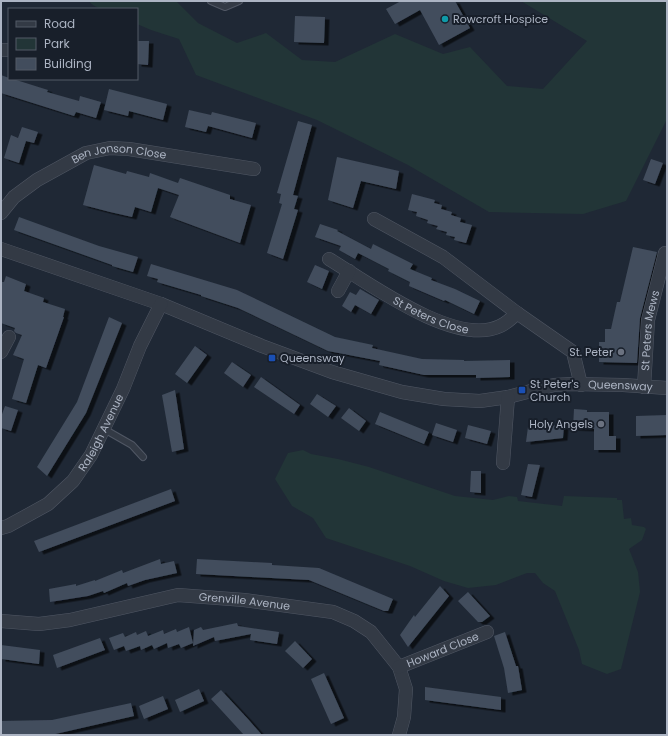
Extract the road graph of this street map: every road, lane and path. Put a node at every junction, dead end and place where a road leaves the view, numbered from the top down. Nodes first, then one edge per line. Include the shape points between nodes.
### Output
1 (211, 1) edge
2 (239, 1) edge
3 (254, 169) dead end
4 (1, 213) edge
5 (374, 219) dead end
6 (1, 248) edge
7 (665, 252) dead end
8 (329, 259) dead end
9 (349, 271) junction
10 (338, 291) dead end
11 (161, 304) junction
12 (517, 313) junction
13 (9, 337) dead end
14 (1, 352) edge
15 (582, 384) junction
16 (644, 386) junction
17 (667, 388) edge
18 (508, 397) junction
19 (104, 429) junction
20 (143, 457) dead end
21 (504, 463) dead end
22 (1, 528) edge
23 (1, 621) edge
24 (487, 632) dead end
25 (399, 667) junction
26 (399, 735) edge

1 - 2 lane via 225,7
3 - 4 street, Ben Jonson Close via 110,148 86,153 37,180 14,196
5 - 12 street via 443,257
6 - 11 street, Queensway
7 - 16 street, St Peters Mews via 648,320
8 - 9 street, St Peters Close
9 - 10 street
9 - 12 street, St Peters Close via 414,311 459,329 478,331 499,327
11 - 18 street, Queensway via 332,372 395,390 444,399 480,401
11 - 19 street, Raleigh Avenue
12 - 15 street via 573,352
13 - 14 street
15 - 16 street, Queensway
15 - 18 street, Queensway via 554,385
16 - 17 street, Queensway
18 - 21 street
19 - 20 lane via 132,445
19 - 22 street, Raleigh Avenue via 91,455 73,481 48,504
23 - 25 street, Grenville Avenue via 39,624 70,620 178,595 244,600 333,612 371,632
24 - 25 street, Howard Close
25 - 26 street, Grenville Avenue via 406,689 404,717

